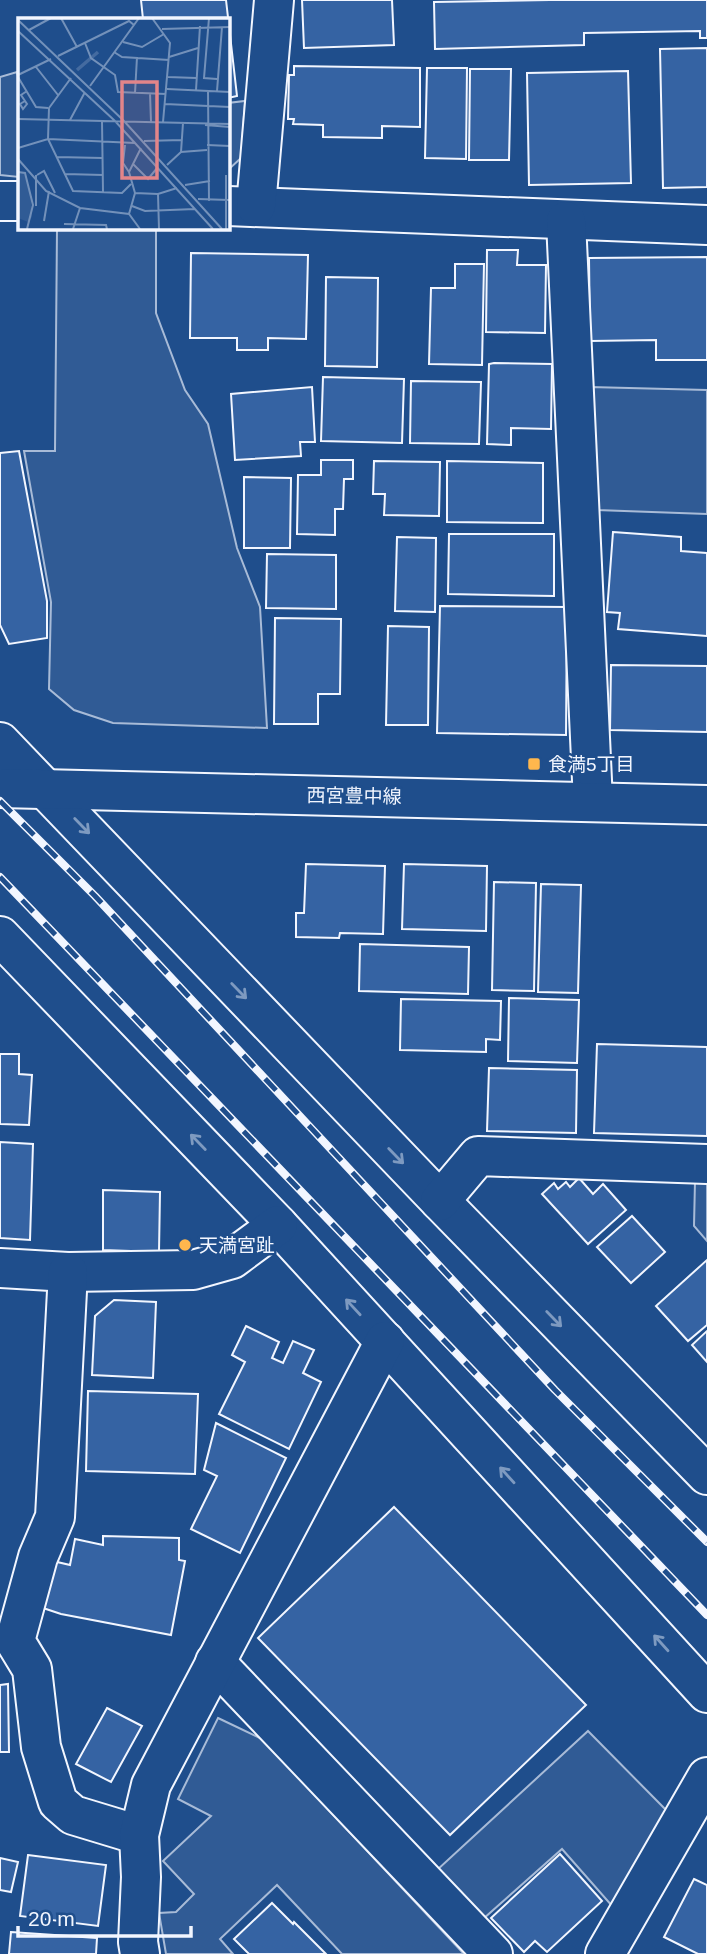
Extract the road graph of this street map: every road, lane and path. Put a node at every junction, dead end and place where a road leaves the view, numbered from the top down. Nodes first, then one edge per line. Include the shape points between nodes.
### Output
1 (274, 0) edge
2 (0, 201) edge
3 (18, 201) edge
4 (242, 206) edge
5 (566, 221) junction
6 (707, 225) edge
7 (0, 742) edge
8 (0, 788) edge
9 (46, 789) junction
10 (593, 802) junction
11 (707, 805) edge
12 (0, 936) edge
13 (707, 1164) edge
14 (440, 1201) junction
15 (278, 1225) junction
16 (0, 1268) edge
17 (68, 1272) junction
18 (385, 1342) junction
19 (707, 1475) edge
20 (8, 1641) edge
21 (215, 1662) junction
22 (707, 1693) edge
23 (707, 1777) edge
24 (139, 1835) junction
25 (140, 1954) edge
26 (493, 1954) edge
27 (605, 1954) edge

1 - 4 street
2 - 3 street
4 - 5 street
5 - 6 street
5 - 10 street
7 - 9 street
8 - 9 street, 西宮豊中線
9 - 10 street, 西宮豊中線
9 -> 14 street
10 - 11 street, 西宮豊中線
15 -> 12 street
13 - 14 street via 478,1156
14 -> 19 street
15 - 17 street via 232,1259 193,1270
18 -> 15 street
16 - 17 street
17 - 20 street via 55,1517
18 - 21 street
22 -> 18 street
20 - 24 street via 32,1669 41,1747 58,1802 73,1815
21 - 24 street via 151,1785
21 - 26 street
23 - 27 street
24 - 25 street

